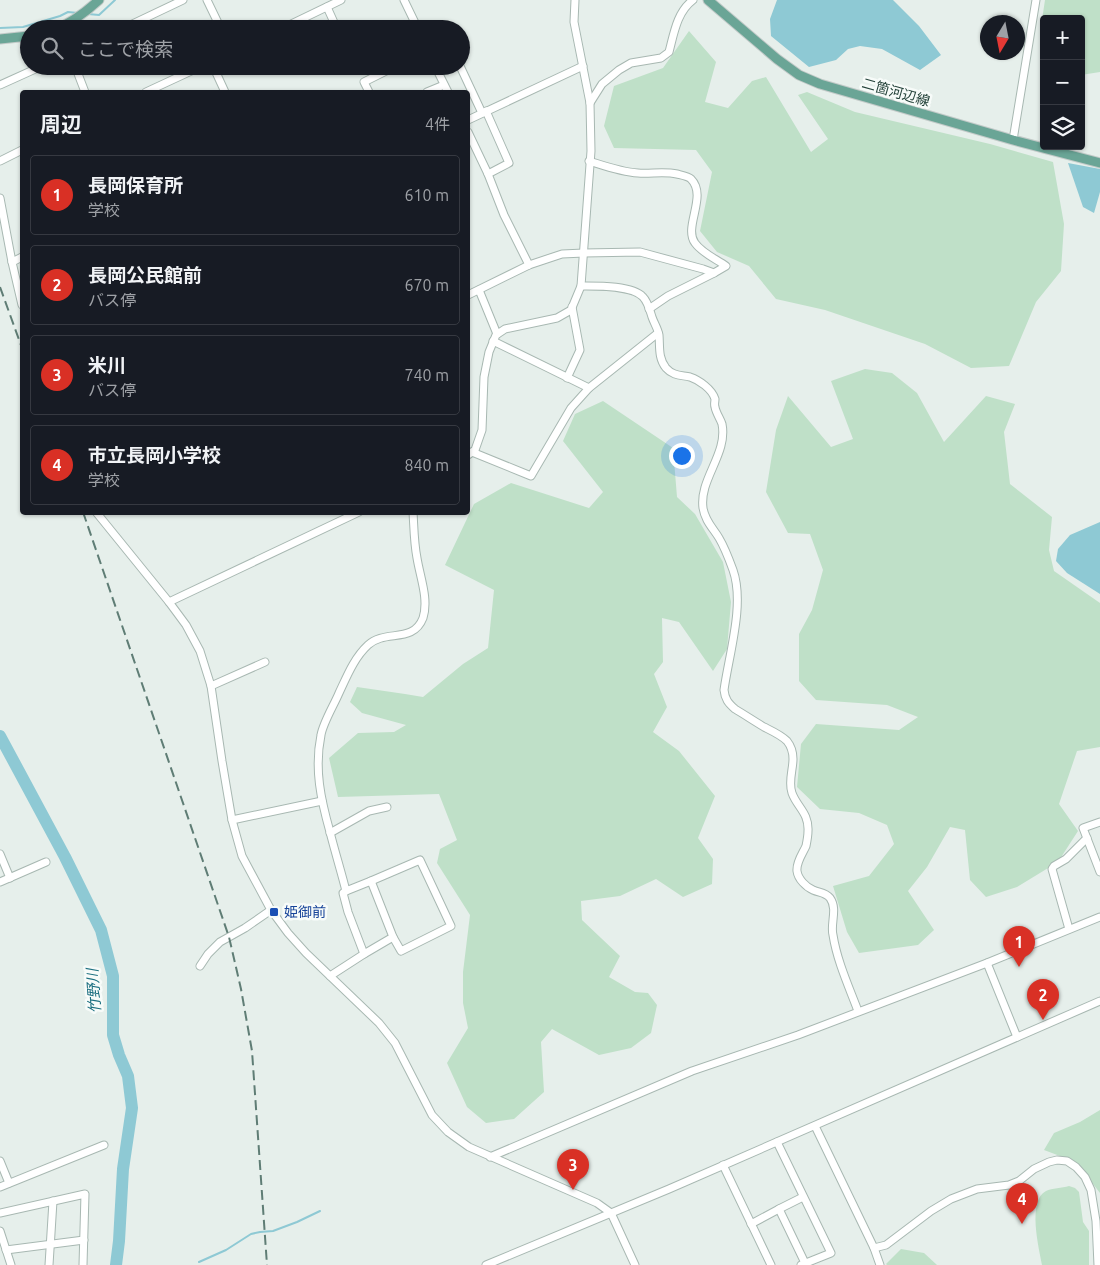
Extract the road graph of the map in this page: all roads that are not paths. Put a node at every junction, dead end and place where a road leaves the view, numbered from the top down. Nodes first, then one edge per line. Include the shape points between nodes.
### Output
1 (99, 0) edge
2 (183, 0) edge
3 (207, 0) edge
4 (341, 0) edge
5 (404, 0) edge
6 (575, 0) edge
7 (693, 0) edge
8 (708, 0) edge
9 (1036, 0) edge
10 (327, 7) junction
11 (74, 20) edge
12 (141, 20) edge
13 (217, 20) edge
14 (300, 20) edge
15 (333, 20) edge
16 (414, 20) edge
17 (20, 37) edge
18 (0, 39) edge
19 (583, 66) junction
20 (22, 75) edge
21 (78, 75) edge
22 (183, 75) edge
23 (217, 75) edge
24 (378, 75) edge
25 (439, 75) edge
26 (465, 75) edge
27 (0, 85) edge
28 (444, 85) junction
29 (84, 90) edge
30 (151, 90) edge
31 (224, 90) edge
32 (368, 90) edge
33 (432, 90) edge
34 (447, 90) edge
35 (590, 104) junction
36 (484, 112) junction
37 (470, 119) edge
38 (470, 136) edge
39 (1012, 140) junction
40 (20, 151) edge
41 (0, 161) edge
42 (590, 161) junction
43 (1100, 163) edge
44 (488, 174) junction
45 (0, 198) edge
46 (584, 252) junction
47 (20, 258) edge
48 (12, 262) junction
49 (529, 265) junction
50 (714, 273) junction
51 (581, 286) junction
52 (479, 290) junction
53 (470, 294) edge
54 (20, 296) edge
55 (572, 307) junction
56 (649, 309) junction
57 (658, 333) junction
58 (498, 334) junction
59 (493, 341) junction
60 (567, 378) junction
61 (589, 388) junction
62 (470, 454) edge
63 (98, 515) edge
64 (353, 515) edge
65 (413, 515) edge
66 (169, 602) junction
67 (265, 662) dead end
68 (211, 686) junction
69 (322, 801) junction
70 (387, 807) dead end
71 (232, 820) junction
72 (1100, 822) edge
73 (330, 833) junction
74 (1087, 838) junction
75 (0, 854) edge
76 (46, 862) dead end
77 (1100, 872) edge
78 (10, 878) junction
79 (371, 881) junction
80 (0, 882) edge
81 (346, 891) junction
82 (271, 910) junction
83 (1100, 917) edge
84 (1069, 929) junction
85 (393, 937) junction
86 (364, 954) junction
87 (987, 963) junction
88 (200, 966) dead end
89 (330, 976) junction
90 (1100, 1002) edge
91 (858, 1011) junction
92 (1016, 1037) junction
93 (815, 1126) junction
94 (776, 1142) junction
95 (104, 1145) dead end
96 (490, 1157) junction
97 (0, 1161) edge
98 (723, 1165) junction
99 (9, 1183) junction
100 (0, 1187) edge
101 (804, 1197) junction
102 (53, 1201) junction
103 (779, 1209) junction
104 (0, 1213) edge
105 (611, 1213) junction
106 (1098, 1220) edge
107 (750, 1224) junction
108 (0, 1231) edge
109 (84, 1240) junction
110 (50, 1244) junction
111 (874, 1248) junction
112 (6, 1250) junction
113 (803, 1264) edge
114 (11, 1265) edge
115 (49, 1265) edge
116 (83, 1265) edge
117 (486, 1265) edge
118 (635, 1265) edge
119 (771, 1265) edge
120 (880, 1265) edge
121 (1098, 1265) edge

1 - 11 main road
2 - 12 street
3 - 13 street
4 - 10 street
5 - 16 street
6 - 19 street via 574,22
7 - 35 street via 685,6 678,21 669,52 661,58 631,63 619,70 602,84
8 - 39 main road, 二箇河辺線 via 799,75
9 - 39 street
10 - 14 street
10 - 15 street
17 - 18 main road
19 - 35 street
19 - 36 street
20 - 27 street
21 - 29 street
22 - 30 street
23 - 31 street
24 - 32 street via 364,82
25 - 28 street
26 - 36 street
28 - 33 street
28 - 34 street
35 - 42 street
36 - 37 street
36 - 44 street via 509,162
38 - 44 street
39 - 43 main road, 二箇河辺線
40 - 41 street
42 - 46 street
42 - 50 street via 621,171 673,173 692,179 697,200 691,232 694,242 726,266
44 - 49 street
45 - 48 street
46 - 49 street via 562,254
46 - 50 street via 640,252
46 - 51 street
47 - 48 street
48 - 54 street
49 - 52 street
50 - 56 street
51 - 55 street
51 - 56 street via 630,290 642,296
52 - 53 street
52 - 58 street
55 - 58 street via 557,318 506,329
55 - 60 street via 580,350
56 - 57 street
57 - 61 street
57 - 91 street via 660,356 667,369 678,376 701,382 715,399 722,424 721,444 703,494 703,508 726,554 737,586 725,698 790,747 792,795 804,811 808,826 807,843 796,870 803,884 831,899 834,910 832,933
58 - 59 street
59 - 60 street
59 - 62 street via 484,377 482,430 475,450
60 - 61 street
61 - 62 street via 571,408 531,476
63 - 66 street
64 - 66 street
65 - 69 street via 424,612 412,631 378,638 370,643 350,670 321,733 318,774
66 - 68 street via 194,638
67 - 68 street
68 - 71 street
69 - 71 street
69 - 73 street
70 - 73 street via 369,812
71 - 82 street via 242,856
72 - 74 street via 1083,828
73 - 81 street
74 - 77 street
74 - 84 street via 1052,869
75 - 78 street
76 - 78 street
78 - 80 street
79 - 81 street
79 - 85 street
79 - 85 street via 420,860 451,926 401,951
81 - 86 street via 343,892 348,912
82 - 88 street via 220,942
82 - 89 street via 288,933
83 - 84 street
84 - 87 street
85 - 86 street
86 - 89 street
87 - 91 street
87 - 92 street
89 - 96 street via 395,1043 432,1115 448,1132
90 - 92 street
91 - 96 street via 692,1071
92 - 93 street
93 - 94 street
93 - 111 street
94 - 98 street
94 - 101 street
95 - 99 street
96 - 105 street
97 - 99 street
98 - 105 street
98 - 107 street
99 - 100 street
101 - 103 street
101 - 113 street via 831,1253
102 - 104 street
102 - 109 street via 85,1194
102 - 110 street
103 - 107 street
103 - 113 street
105 - 117 street
105 - 118 street
106 - 111 street via 1085,1177 1076,1166 1057,1160 1034,1169 1019,1182 977,1189 951,1199 886,1245
106 - 121 street
107 - 119 street
108 - 112 street
109 - 110 street
109 - 116 street
110 - 112 street
110 - 115 street
111 - 120 street
112 - 114 street

